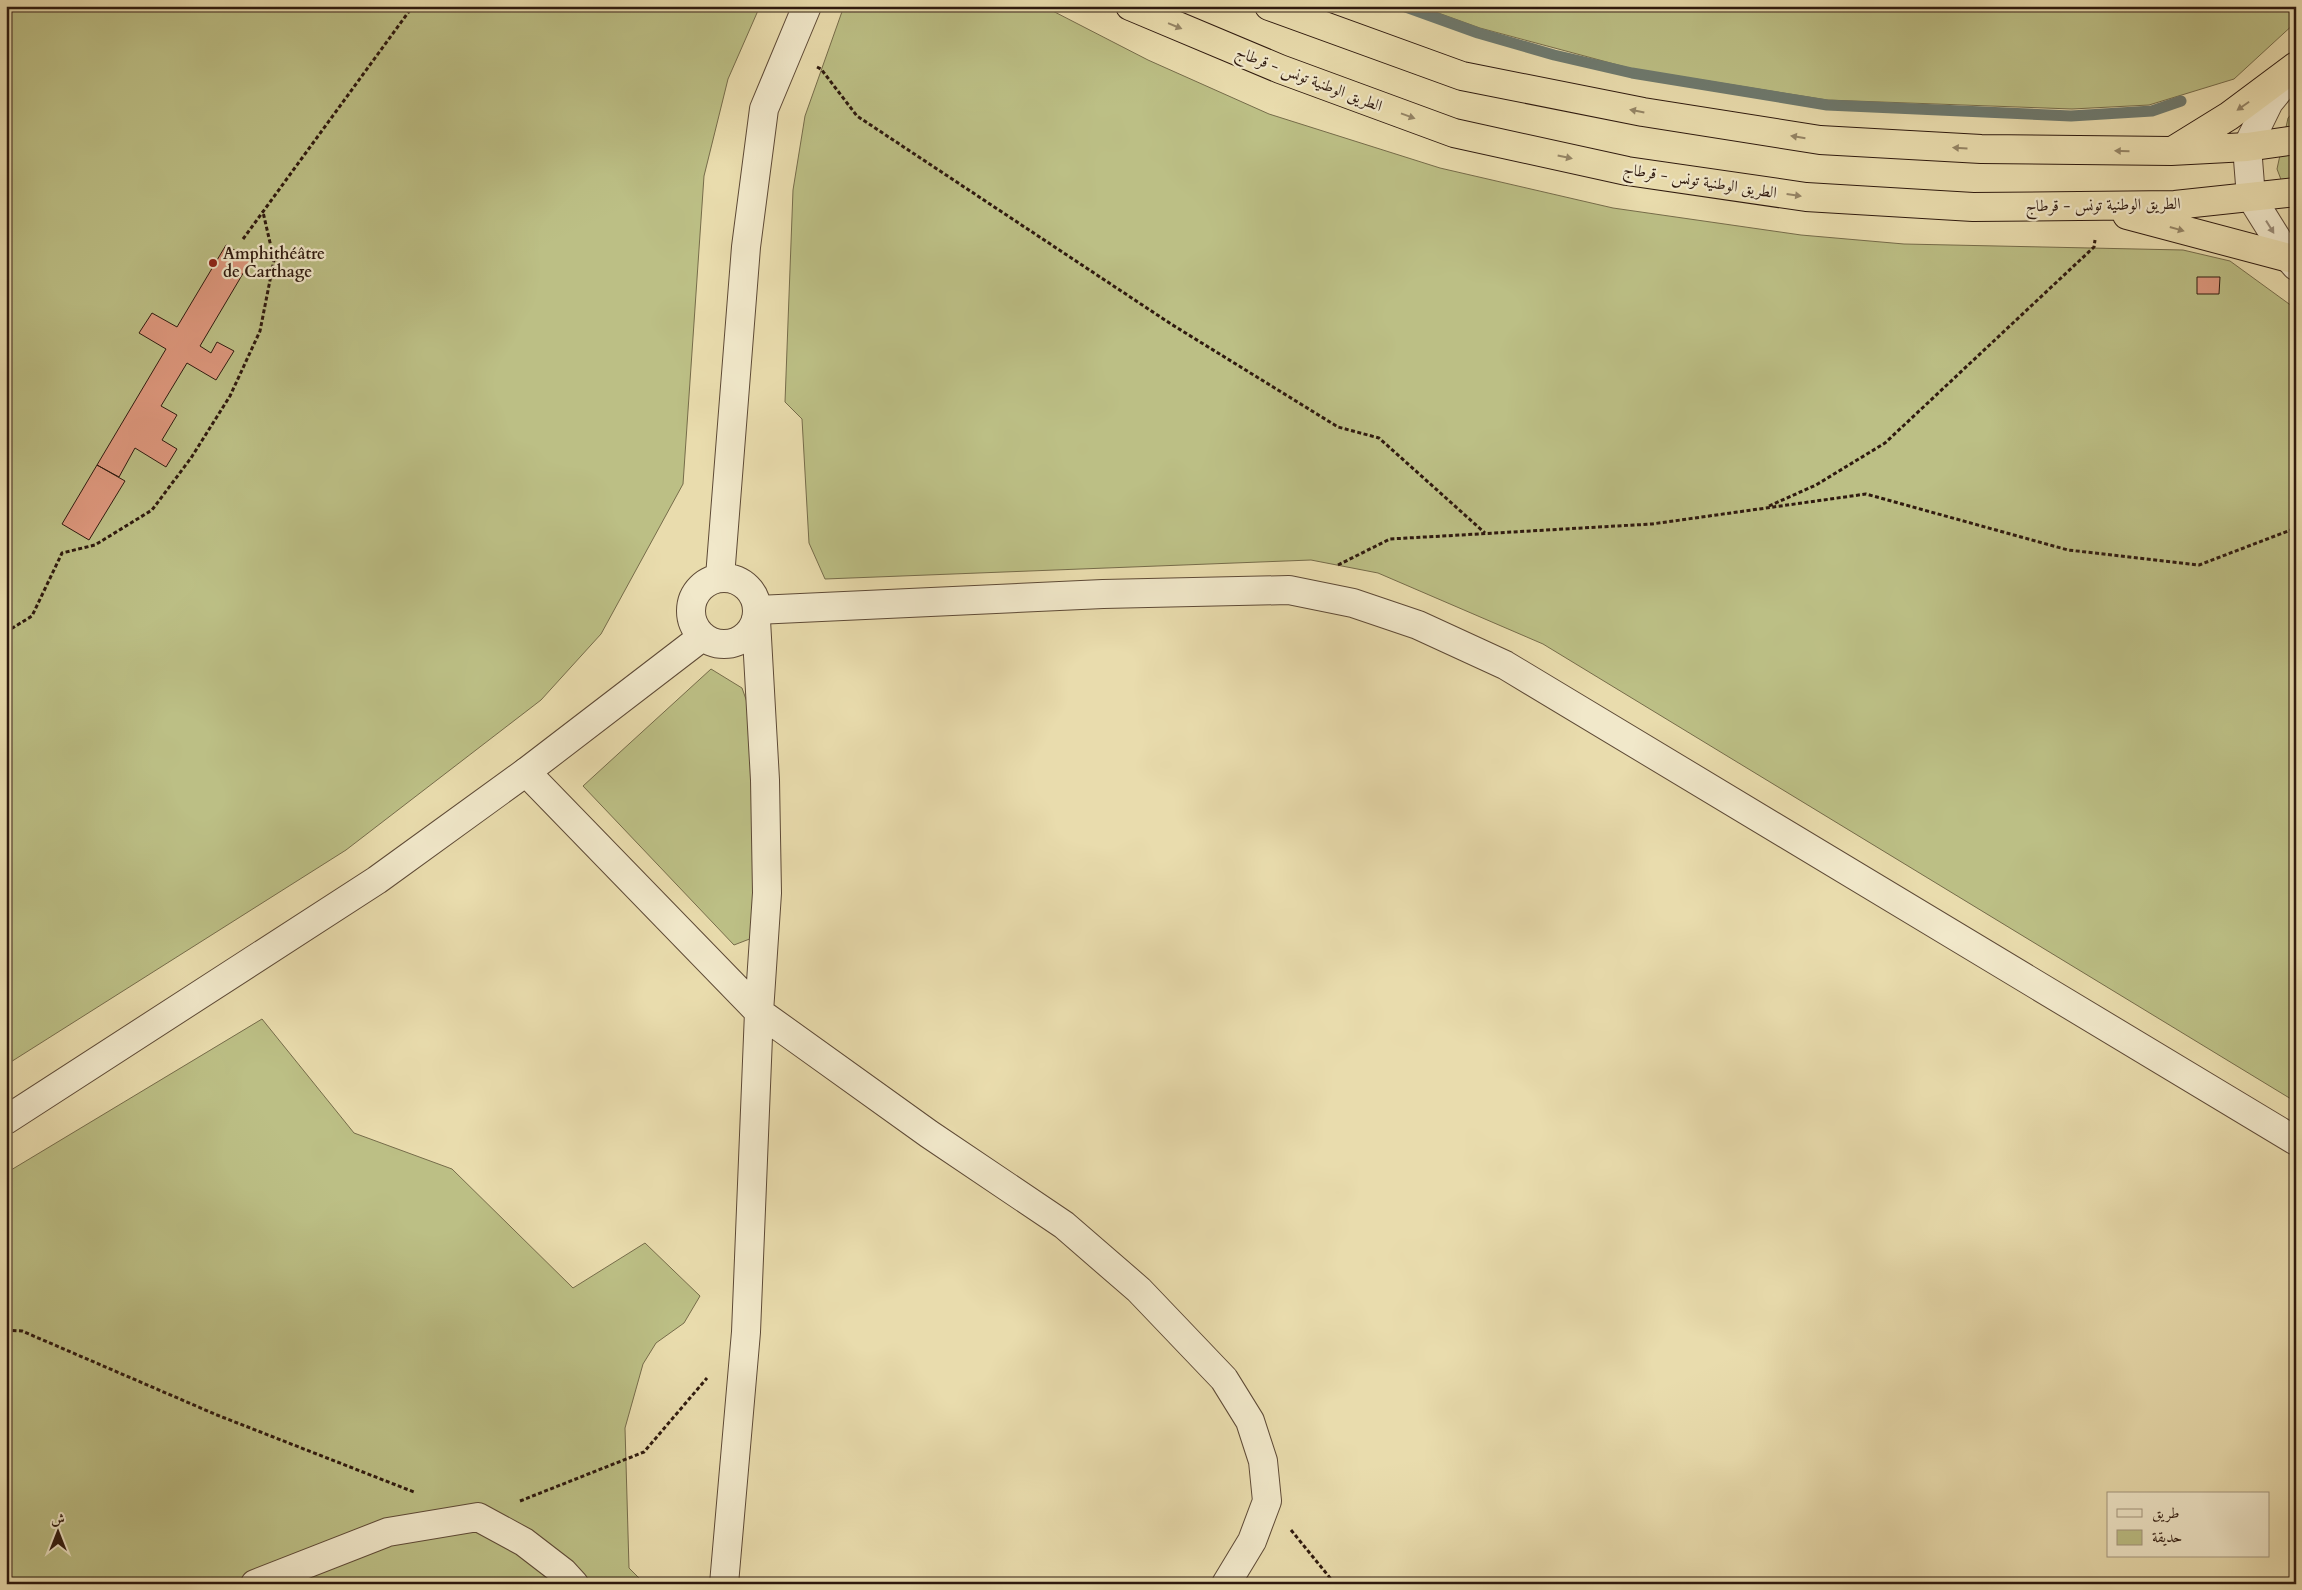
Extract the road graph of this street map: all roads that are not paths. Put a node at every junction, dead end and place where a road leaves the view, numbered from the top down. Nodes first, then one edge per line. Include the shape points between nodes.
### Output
1 (807, 6) edge
2 (1130, 6) edge
3 (1269, 6) edge
4 (2296, 66) edge
5 (2296, 70) edge
6 (2296, 140) edge
7 (2247, 147) junction
8 (2171, 151) junction
9 (2296, 192) edge
10 (2251, 197) junction
11 (2096, 206) junction
12 (2292, 262) edge
13 (720, 578) junction
14 (757, 615) junction
15 (702, 637) junction
16 (526, 772) junction
17 (759, 1012) junction
18 (6, 1120) edge
19 (2296, 1141) edge
20 (255, 1584) edge
21 (574, 1584) edge
22 (724, 1584) edge
23 (1226, 1584) edge

1 - 13 street via 764,109 746,247
2 -> 11 highway, الطريق الوطنية تونس - قرطاج via 1280,69 1454,133 1627,171 1806,197 1973,207
8 -> 3 highway via 1981,149 1820,140 1652,114 1462,76
4 -> 8 highway via 2229,116
5 - 7 street via 2269,102
6 - 7 highway
7 - 8 highway
7 - 10 street
9 - 10 highway, الطريق الوطنية تونس - قرطاج
10 - 11 highway, الطريق الوطنية تونس - قرطاج via 2175,205
10 -> 12 street
11 -> 12 highway
13 - 14 street via 735,579 745,585 755,598
13 - 15 street via 699,588 693,598 690,616
14 - 15 street via 751,631 738,642 727,645 712,643
14 - 17 street via 767,893
14 - 19 street via 1103,594 1289,590 1353,603 1418,625 1505,665
15 - 16 street
16 - 17 street
16 - 18 street via 377,880
17 - 22 street via 746,1332
17 - 23 street via 929,1134 1064,1225 1139,1290 1224,1379 1250,1421 1263,1461 1267,1501 1252,1541
20 - 21 street via 388,1532 478,1517 524,1542

